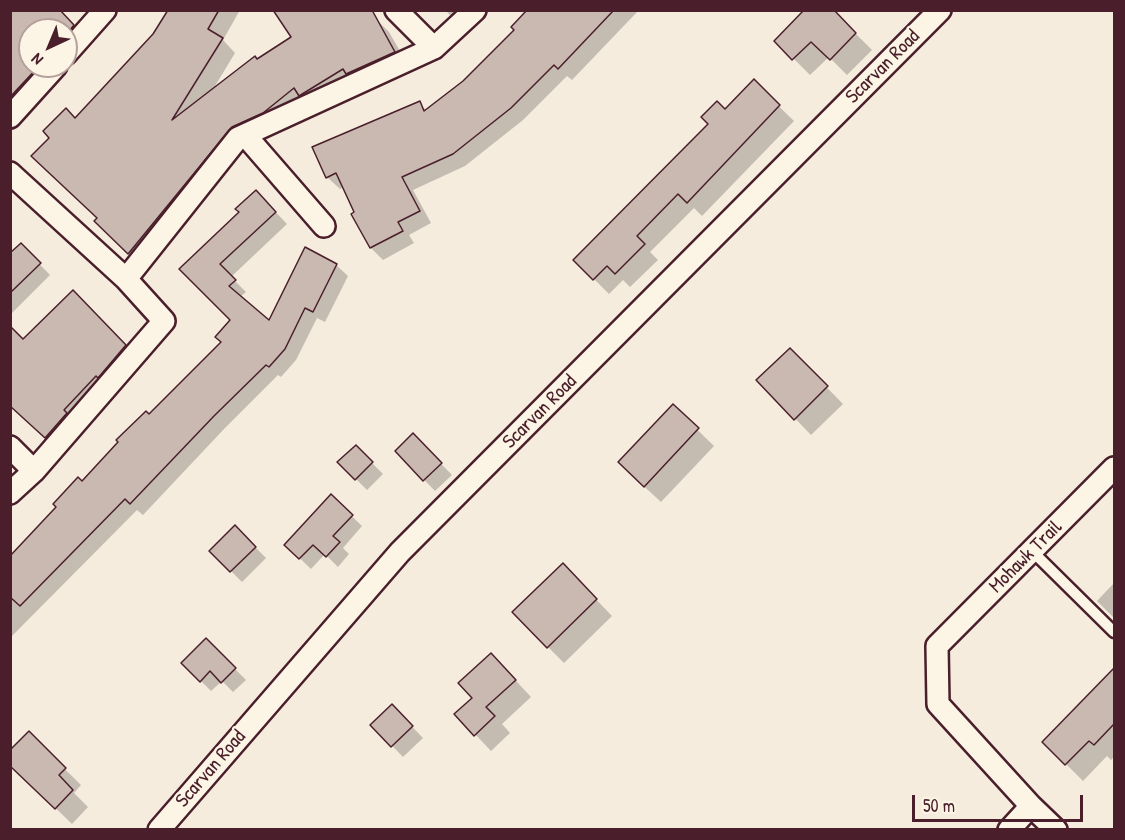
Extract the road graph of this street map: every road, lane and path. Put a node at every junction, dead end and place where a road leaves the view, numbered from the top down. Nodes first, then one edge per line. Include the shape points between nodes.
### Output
1 (105, 10) edge
2 (396, 10) edge
3 (475, 10) edge
4 (940, 10) edge
5 (78, 40) edge
6 (434, 48) junction
7 (45, 78) edge
8 (10, 117) edge
9 (244, 135) junction
10 (10, 173) edge
11 (324, 226) dead end
12 (126, 279) junction
13 (10, 447) edge
14 (1114, 468) edge
15 (34, 471) junction
16 (10, 493) edge
17 (1032, 551) junction
18 (1114, 632) edge
19 (1031, 806) junction
20 (159, 830) edge
21 (1009, 830) edge
22 (1056, 830) edge

1 - 5 street
2 - 6 street
3 - 6 street
4 - 20 street, Scarvan Road via 400,552
6 - 9 street
7 - 8 street
9 - 11 street
9 - 12 street
10 - 12 street
12 - 15 street via 164,321
13 - 15 street
14 - 17 street, Mohawk Trail
15 - 16 street
17 - 18 lane
17 - 19 street, Mohawk Trail via 937,646 938,704
19 - 21 street
19 - 22 street

